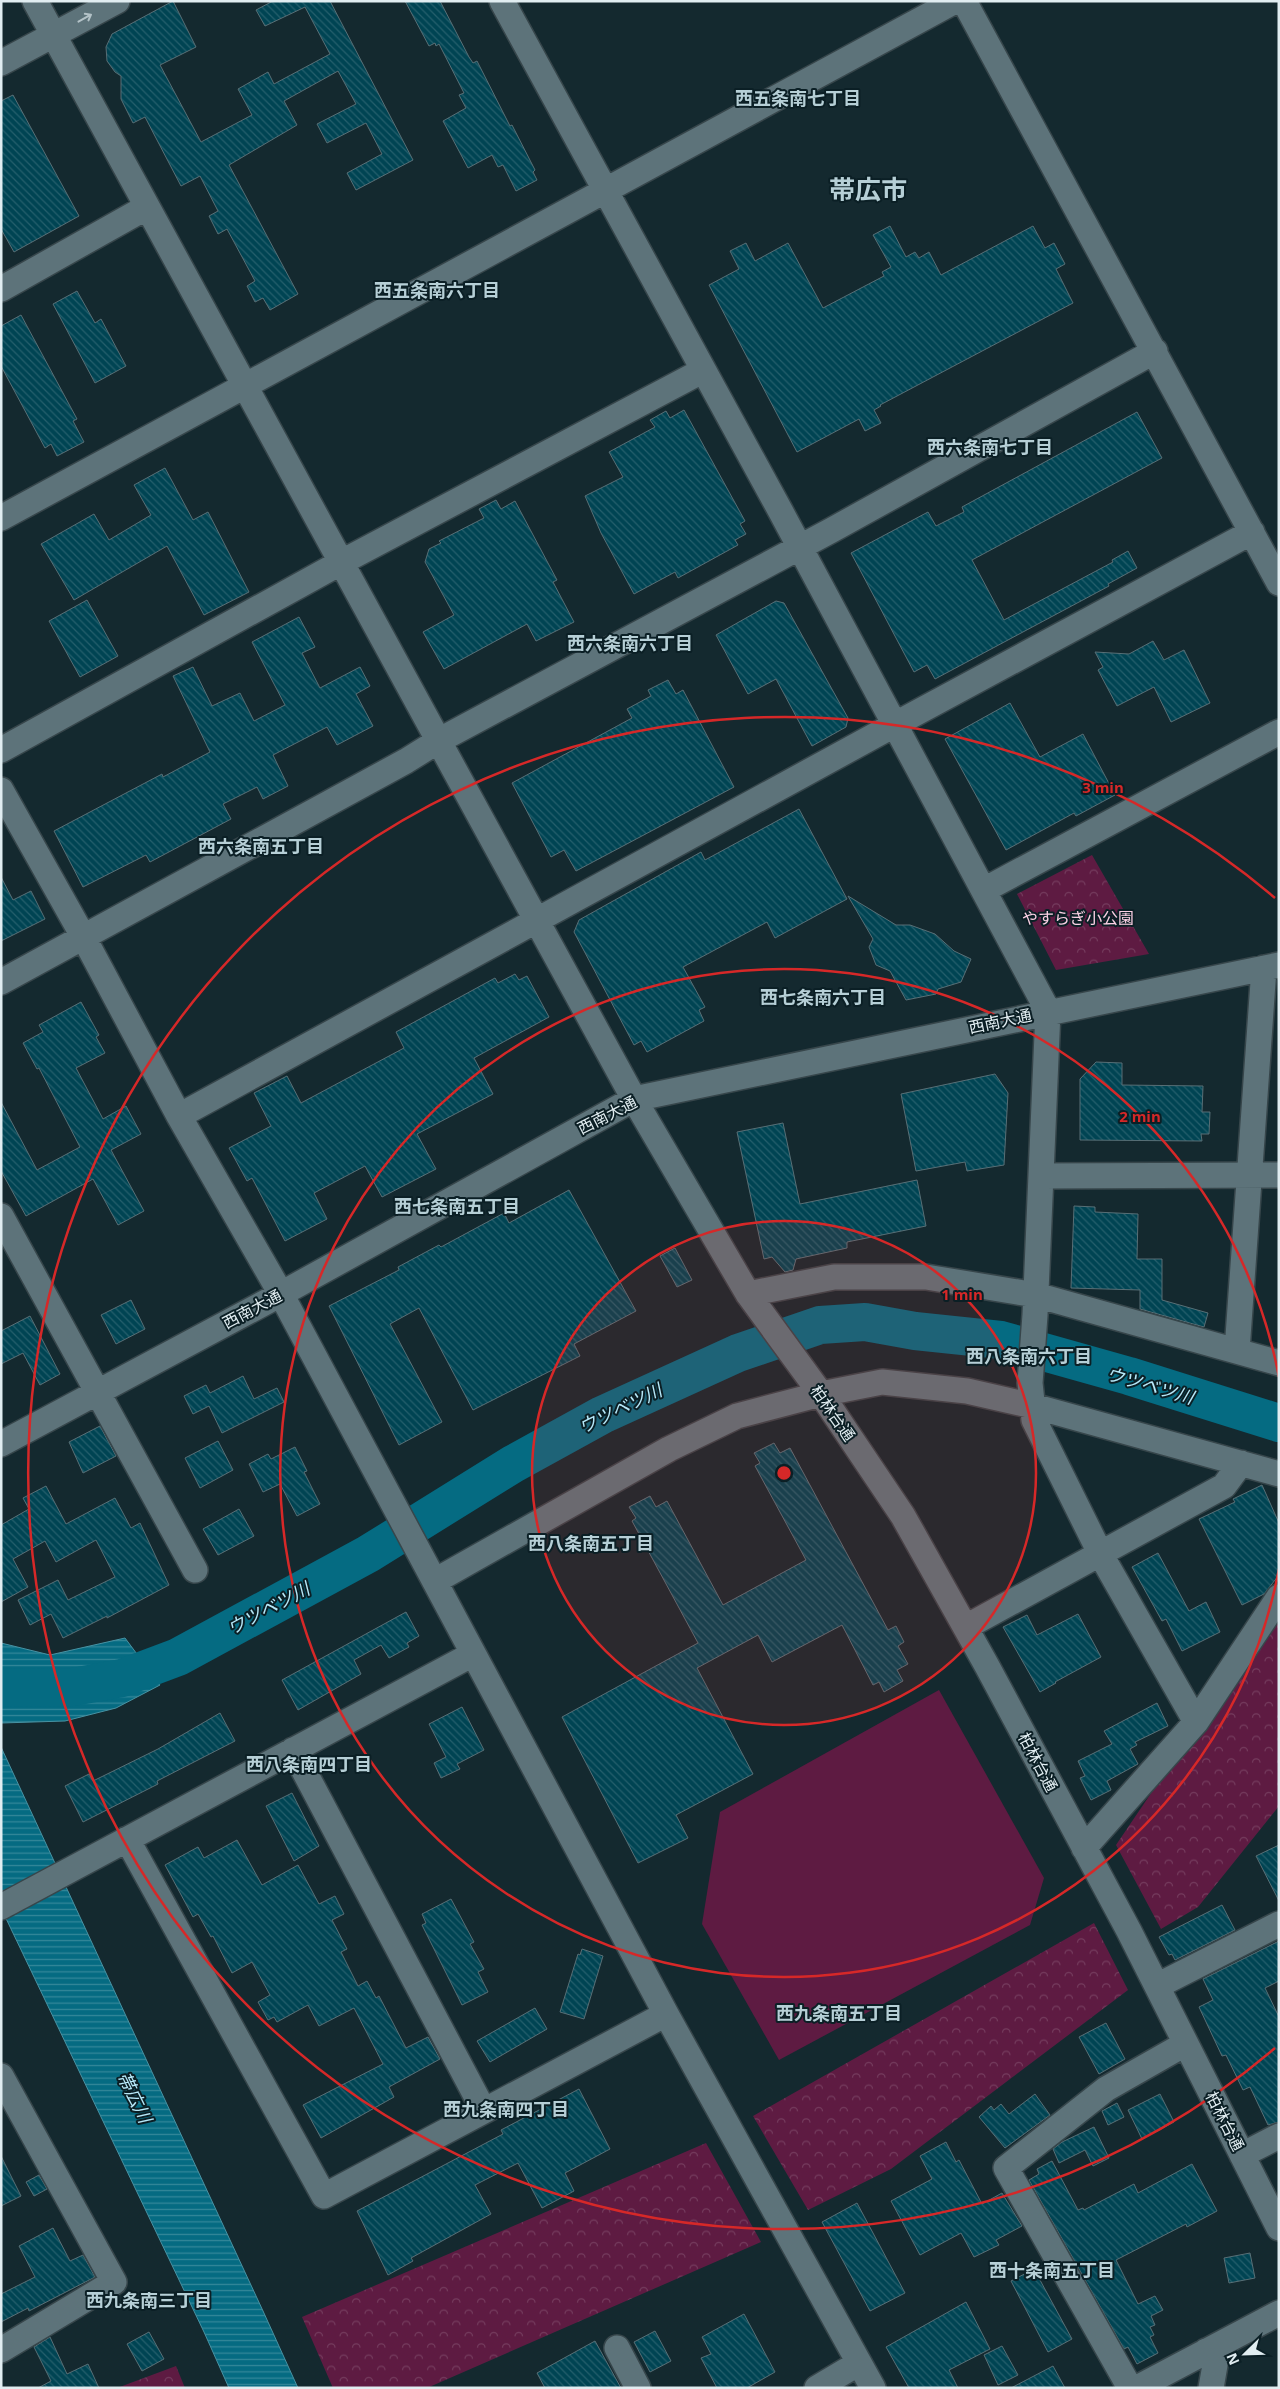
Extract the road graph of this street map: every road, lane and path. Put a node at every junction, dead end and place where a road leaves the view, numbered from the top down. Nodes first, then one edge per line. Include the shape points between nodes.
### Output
1 (35, 1) edge
2 (117, 1) edge
3 (502, 1) edge
4 (955, 1) edge
5 (964, 1) edge
6 (54, 36) junction
7 (1, 63) edge
8 (605, 190) junction
9 (148, 207) junction
10 (1, 289) edge
11 (1155, 351) junction
12 (702, 371) junction
13 (245, 386) junction
14 (1, 518) edge
15 (1252, 532) junction
16 (800, 546) junction
17 (340, 563) junction
18 (1279, 583) edge
19 (894, 725) junction
20 (1279, 732) edge
21 (438, 742) junction
22 (1, 750) edge
23 (1, 790) edge
24 (984, 890) junction
25 (538, 920) junction
26 (84, 938) junction
27 (1271, 966) edge
28 (1, 982) edge
29 (1048, 1012) junction
30 (634, 1099) junction
31 (179, 1116) junction
32 (1251, 1174) junction
33 (1279, 1175) edge
34 (1041, 1176) junction
35 (1, 1216) edge
36 (281, 1294) junction
37 (748, 1294) junction
38 (1036, 1305) junction
39 (1237, 1351) junction
40 (1279, 1363) edge
41 (814, 1386) junction
42 (96, 1392) junction
43 (1031, 1394) junction
44 (1, 1444) edge
45 (1241, 1463) junction
46 (1279, 1474) edge
47 (1101, 1555) junction
48 (195, 1570) dead end
49 (429, 1571) junction
50 (1279, 1597) edge
51 (966, 1627) junction
52 (473, 1654) junction
53 (1196, 1722) junction
54 (293, 1750) junction
55 (127, 1838) junction
56 (1084, 1848) junction
57 (1, 1907) edge
58 (1279, 1924) edge
59 (1157, 1986) junction
60 (666, 2014) junction
61 (1185, 2044) junction
62 (1, 2076) edge
63 (484, 2110) junction
64 (1279, 2136) edge
65 (1242, 2155) junction
66 (1279, 2228) edge
67 (1279, 2313) edge
68 (617, 2348) dead end
69 (1, 2350) edge
70 (1206, 2351) junction
71 (859, 2363) junction
72 (638, 2388) edge
73 (817, 2388) edge
74 (873, 2388) edge
75 (1130, 2388) edge
76 (1137, 2388) edge
77 (1211, 2388) edge

1 - 6 street, 柏林台通
6 -> 2 street
3 - 8 street
4 - 8 street
5 - 11 street
6 - 7 street
6 - 9 street, 柏林台通
8 - 12 street
8 - 13 street
9 - 10 street
9 - 13 street, 柏林台通
11 - 15 street
11 - 16 street
12 - 16 street
12 - 17 street
13 - 14 street
13 - 17 street, 柏林台通
15 - 18 street
15 - 19 street
16 - 19 street
16 - 21 street
17 - 21 street, 柏林台通
17 - 22 street
19 - 24 street
19 - 25 street
20 - 24 street
21 - 25 street, 柏林台通
21 - 26 street
23 - 26 street
24 - 29 street
25 - 30 street, 柏林台通
25 - 31 street
26 - 28 street
26 - 31 street
27 - 29 street, 西南大通
27 - 32 street
29 - 30 street, 西南大通
29 - 34 street
30 - 36 street, 西南大通
30 - 37 street, 柏林台通
31 - 36 street
32 - 33 street
32 - 34 street
32 - 39 street
34 - 38 street
35 - 42 street
36 - 42 street, 西南大通
36 - 49 street
37 - 38 street via 834,1277 884,1275 926,1277
37 - 41 street, 柏林台通
38 - 39 street
38 - 43 street
39 - 40 street
41 - 43 street via 882,1382
41 - 49 street via 738,1416 669,1449
41 - 51 street, 柏林台通 via 903,1516
42 - 44 street, 西南大通
42 - 48 street
43 - 45 street
43 - 47 street via 1034,1420
45 - 46 street
45 - 47 street via 1224,1486
47 - 51 street
47 - 53 street
49 - 52 street
50 - 53 street
51 - 56 street, 柏林台通
52 - 54 street
52 - 60 street
53 - 56 street
54 - 55 street
54 - 63 street
55 - 57 street
55 - 63 street via 324,2196
56 - 59 street, 柏林台通
58 - 59 street
59 - 61 street, 柏林台通
60 - 63 street
60 - 71 street
61 - 65 street, 柏林台通
61 - 75 street via 1106,2089 1006,2168
62 - 69 street via 114,2282
64 - 65 street
65 - 66 street, 柏林台通
67 - 70 street
68 - 72 street
70 - 76 street
70 - 77 street via 1215,2365
71 - 73 street
71 - 74 street

